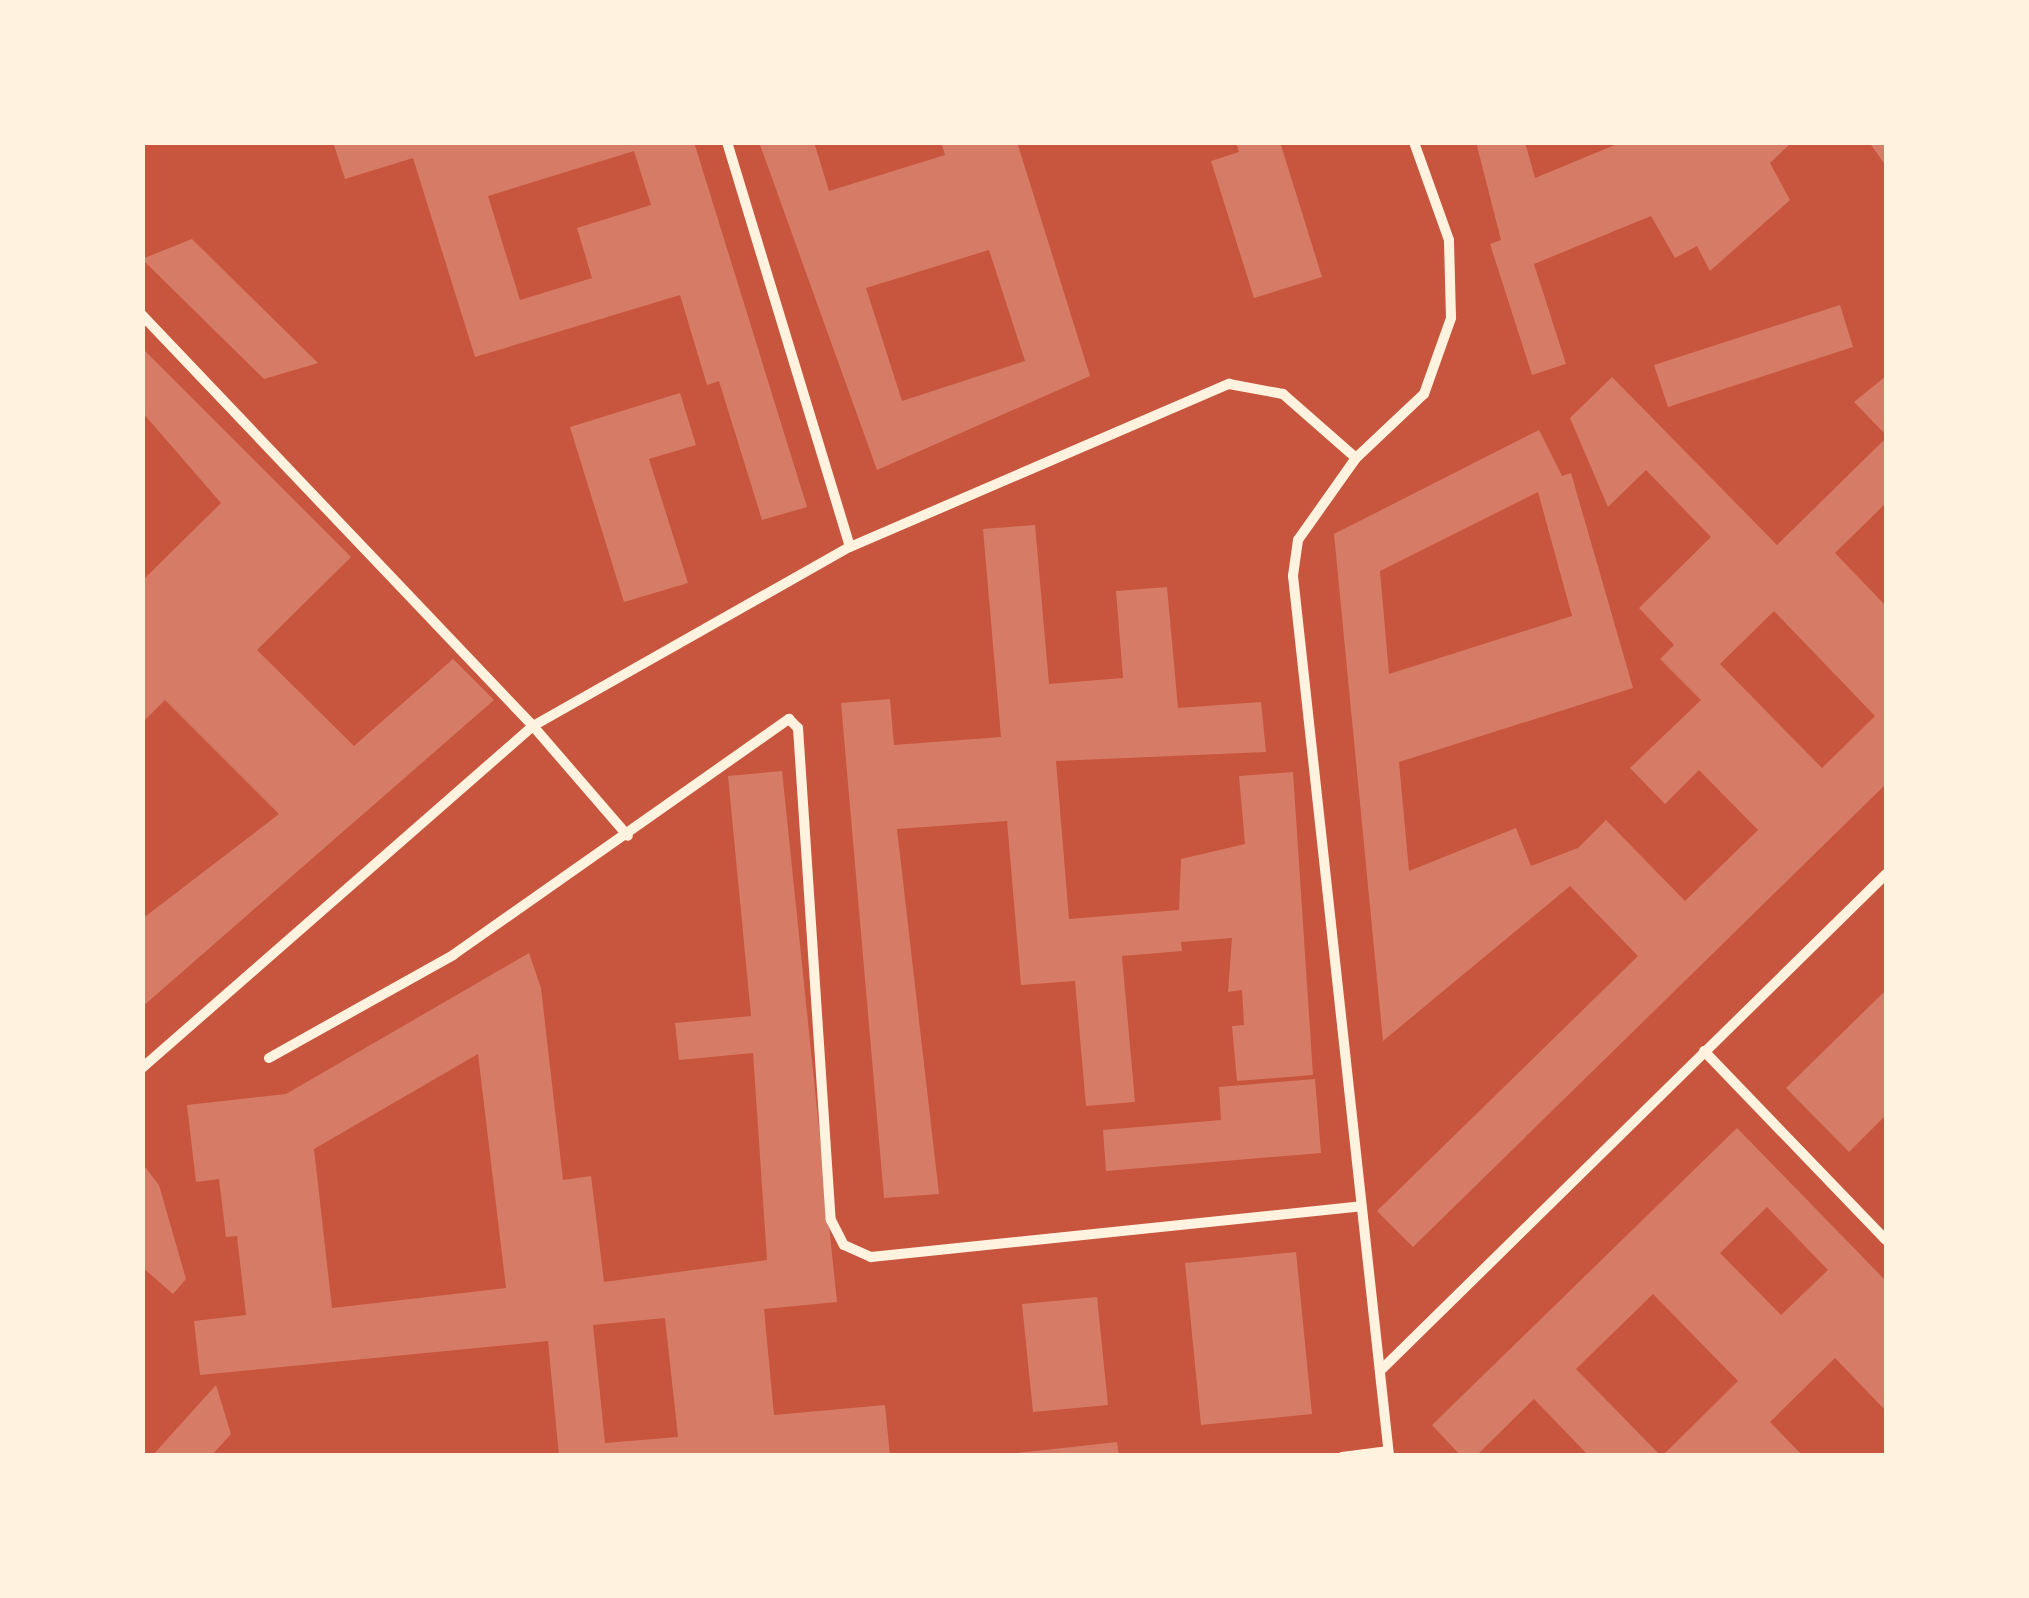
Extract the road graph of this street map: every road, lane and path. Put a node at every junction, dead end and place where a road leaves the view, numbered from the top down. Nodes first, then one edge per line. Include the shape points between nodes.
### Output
1 (727, 142) edge
2 (1414, 142) edge
3 (142, 315) edge
4 (1356, 458) junction
5 (850, 546) junction
6 (533, 726) junction
7 (628, 836) junction
8 (1886, 874) edge
9 (1704, 1051) junction
10 (269, 1058) dead end
11 (142, 1068) edge
12 (1361, 1206) junction
13 (1886, 1240) edge
14 (1382, 1369) junction
15 (1389, 1453) edge
16 (1342, 1456) edge

1 - 5 street
2 - 4 street via 1449,240 1451,318 1424,394
3 - 6 street
4 - 5 street via 1283,394 1229,384
4 - 12 street via 1298,540 1292,576
5 - 6 street
6 - 7 street
6 - 11 street
7 - 10 street via 453,955
7 - 12 street via 771,724 789,720 798,728 831,1220 856,1251
8 - 9 street
9 - 13 street
9 - 14 street
12 - 14 street
14 - 15 street
15 - 16 lane

